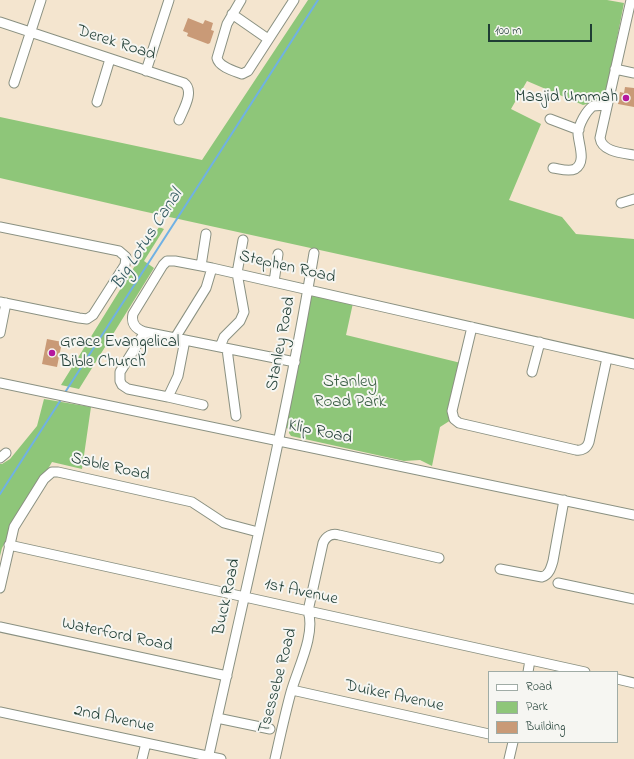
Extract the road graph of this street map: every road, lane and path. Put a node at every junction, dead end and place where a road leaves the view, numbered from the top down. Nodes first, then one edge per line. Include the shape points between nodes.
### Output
1 (41, 0) edge
2 (169, 0) edge
3 (241, 0) edge
4 (294, 0) edge
5 (631, 0) edge
6 (232, 14) junction
7 (0, 22) edge
8 (30, 33) junction
9 (268, 39) junction
10 (110, 59) junction
11 (615, 69) junction
12 (146, 71) junction
13 (634, 73) edge
14 (14, 84) dead end
15 (98, 102) dead end
16 (607, 105) junction
17 (550, 118) dead end
18 (179, 120) dead end
19 (579, 130) junction
20 (634, 155) edge
21 (553, 168) dead end
22 (634, 199) edge
23 (621, 203) dead end
24 (0, 227) edge
25 (206, 234) dead end
26 (243, 240) dead end
27 (314, 253) dead end
28 (278, 254) dead end
29 (201, 266) junction
30 (212, 268) junction
31 (237, 273) junction
32 (274, 282) junction
33 (308, 289) junction
34 (3, 303) edge
35 (472, 327) junction
36 (144, 332) junction
37 (0, 333) edge
38 (175, 338) junction
39 (185, 340) junction
40 (540, 342) junction
41 (224, 348) junction
42 (607, 358) junction
43 (294, 362) junction
44 (634, 364) edge
45 (532, 372) dead end
46 (0, 383) edge
47 (168, 398) junction
48 (203, 405) dead end
49 (236, 416) dead end
50 (279, 441) junction
51 (564, 500) junction
52 (634, 515) edge
53 (258, 532) junction
54 (9, 545) junction
55 (439, 558) dead end
56 (500, 569) dead end
57 (558, 583) dead end
58 (0, 588) edge
59 (244, 597) junction
60 (634, 599) edge
61 (308, 611) junction
62 (0, 627) edge
63 (530, 660) junction
64 (528, 671) edge
65 (580, 671) edge
66 (226, 676) junction
67 (618, 679) edge
68 (634, 683) edge
69 (292, 690) junction
70 (0, 712) edge
71 (217, 718) junction
72 (270, 729) dead end
73 (488, 734) edge
74 (146, 743) junction
75 (512, 743) edge
76 (209, 758) edge
77 (142, 759) edge
78 (221, 759) edge
79 (275, 759) edge
80 (509, 759) edge

1 - 8 street
2 - 12 street
3 - 6 street
4 - 9 street
5 - 11 street
6 - 9 street
6 - 9 street via 217,56 222,66 240,73 246,72
7 - 8 street, Derek Road
8 - 10 street, Derek Road
8 - 14 street
10 - 12 street, Derek Road
10 - 15 street
11 - 13 street
11 - 16 street
12 - 18 street, Derek Road via 187,85 188,94
16 - 19 street via 589,109
16 - 20 street via 601,143 607,148
17 - 19 street
19 - 21 street via 581,154 576,169
22 - 23 street
24 - 34 street via 119,252 126,256 125,265 93,315 87,319
25 - 29 street
26 - 31 street
27 - 33 street, Stanley Road
28 - 32 street
29 - 30 street, Stephen Road
29 - 36 street, Stephen Road via 167,261 133,314 135,326
30 - 31 street, Stephen Road
30 - 38 street via 206,288
31 - 32 street, Stephen Road
31 - 41 street via 244,312 240,321 224,337
32 - 33 street, Stephen Road
33 - 35 street, Stephen Road
33 - 43 street, Stanley Road
34 - 37 street
35 - 40 street, Stephen Road
35 - 42 street via 452,411 454,419 459,423 568,448 585,448
36 - 38 street
36 - 47 street via 120,372 120,382 128,389
38 - 39 street
39 - 41 street
39 - 47 street via 178,376
40 - 42 street, Stephen Road
40 - 45 street
41 - 43 street
41 - 49 street
42 - 44 street, Stephen Road
43 - 50 street, Stanley Road
46 - 50 street, Klip Road
47 - 48 street
50 - 51 street, Klip Road
50 - 53 street, Buck Road
51 - 52 street, Klip Road
51 - 56 street via 551,568 545,576
53 - 54 street, Sable Road via 224,523 192,502 52,472 44,479 16,523
53 - 59 street, Buck Road
54 - 58 street, Sable Road
54 - 59 street, 1st Avenue
55 - 61 street, Tsessebe Road via 332,534 323,543
57 - 60 street
59 - 61 street, 1st Avenue
59 - 66 street, Buck Road
61 - 63 street, 1st Avenue
61 - 69 street, Tsessebe Road via 310,625
62 - 66 street, Waterford Road
63 - 64 street
63 - 65 street, 1st Avenue
66 - 71 street, Buck Road
67 - 68 street
69 - 73 street, Duiker Avenue
69 - 79 street, Tsessebe Road
70 - 74 street, 2nd Avenue
71 - 72 street
71 - 76 street, Buck Road
74 - 76 street, 2nd Avenue
74 - 77 street
75 - 80 street
76 - 78 street, 2nd Avenue

